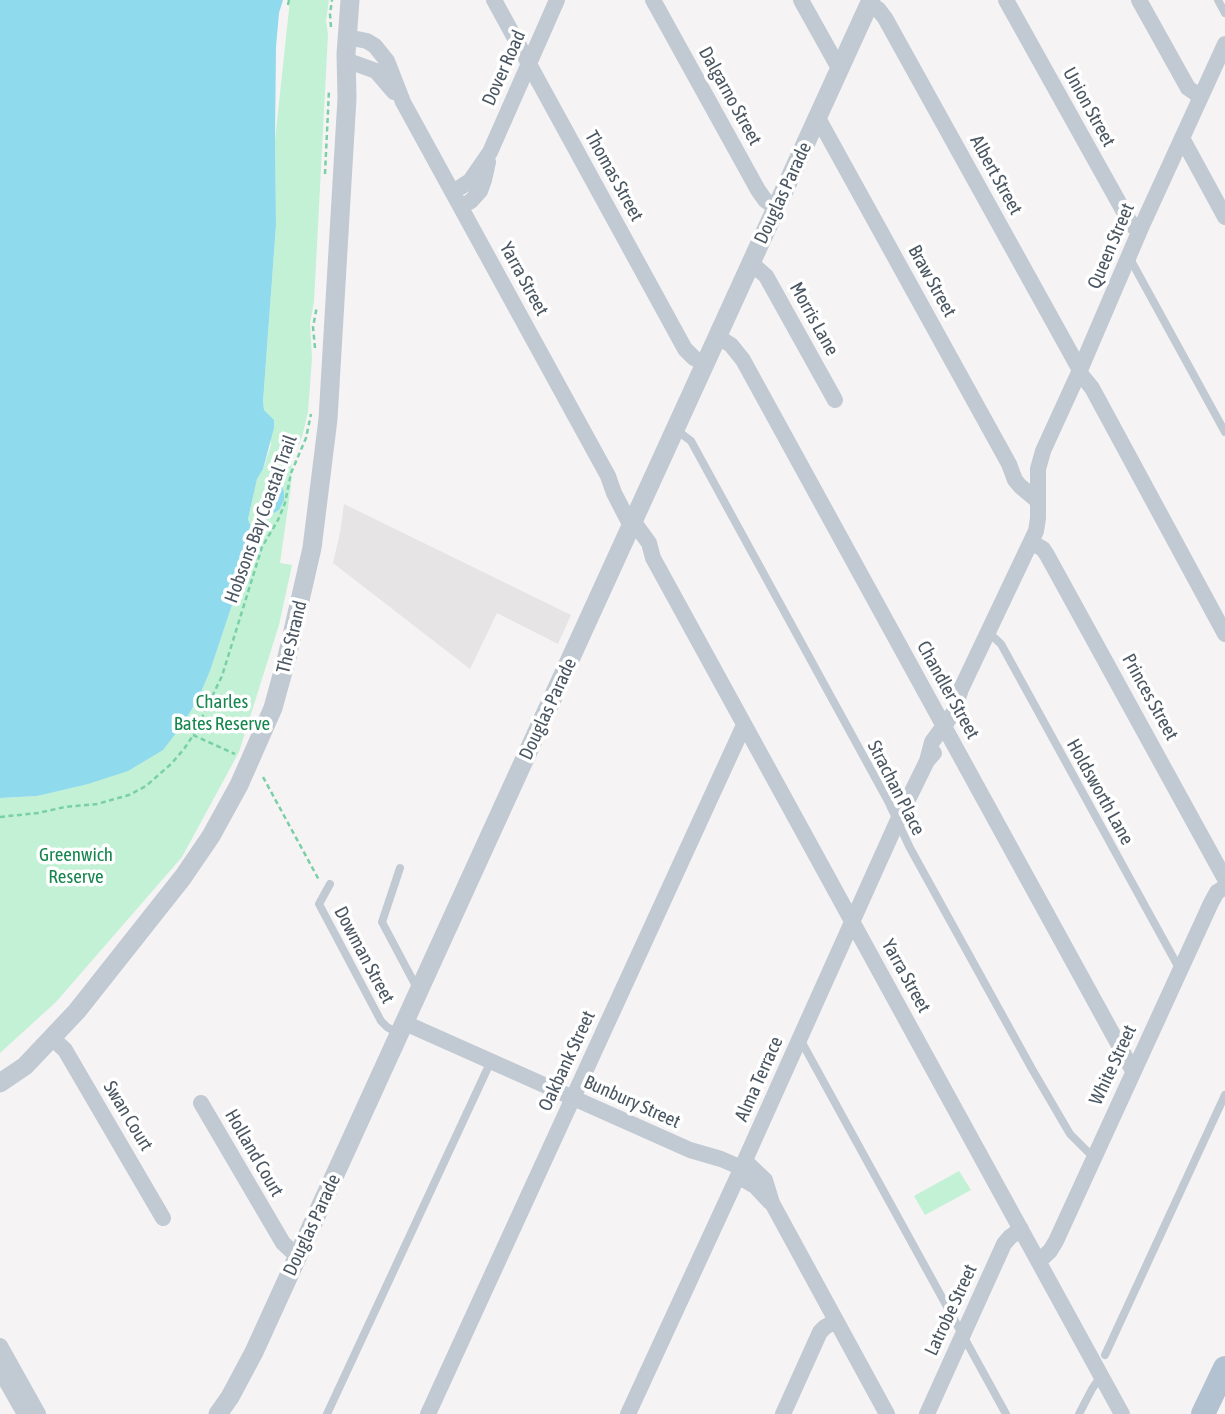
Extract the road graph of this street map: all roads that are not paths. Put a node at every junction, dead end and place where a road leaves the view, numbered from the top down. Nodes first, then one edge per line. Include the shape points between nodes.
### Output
1 (350, 0) edge
2 (359, 0) edge
3 (494, 0) edge
4 (557, 0) edge
5 (653, 0) edge
6 (802, 0) edge
7 (1006, 0) edge
8 (1139, 0) edge
9 (1218, 0) edge
10 (870, 2) edge
11 (1225, 13) edge
12 (348, 47) junction
13 (1224, 53) edge
14 (529, 64) junction
15 (840, 69) junction
16 (1201, 97) junction
17 (403, 102) junction
18 (818, 118) junction
19 (1182, 138) junction
20 (457, 200) junction
21 (776, 208) junction
22 (1225, 217) edge
23 (1140, 230) junction
24 (1129, 256) junction
25 (751, 263) junction
26 (718, 337) junction
27 (705, 364) junction
28 (1080, 371) junction
29 (835, 400) dead end
30 (676, 429) junction
31 (1225, 432) edge
32 (1009, 464) junction
33 (1039, 465) junction
34 (608, 476) junction
35 (644, 498) junction
36 (1038, 500) junction
37 (629, 530) junction
38 (1031, 542) junction
39 (653, 558) junction
40 (988, 632) junction
41 (1225, 634) edge
42 (744, 725) junction
43 (944, 726) junction
44 (897, 822) junction
45 (400, 868) dead end
46 (1225, 879) edge
47 (1225, 887) edge
48 (328, 888) road end
49 (852, 922) junction
50 (1181, 971) junction
51 (419, 991) junction
52 (402, 1029) junction
53 (52, 1038) junction
54 (800, 1039) junction
55 (491, 1061) junction
56 (1133, 1071) junction
57 (0, 1083) edge
58 (1225, 1095) edge
59 (573, 1098) junction
60 (201, 1102) dead end
61 (1094, 1158) junction
62 (740, 1171) junction
63 (163, 1218) dead end
64 (1021, 1229) junction
65 (298, 1256) junction
66 (1039, 1261) junction
67 (836, 1321) junction
68 (962, 1336) junction
69 (0, 1346) edge
70 (1105, 1354) dead end
71 (1225, 1368) edge
72 (0, 1370) edge
73 (1101, 1376) junction
74 (25, 1414) edge
75 (38, 1414) edge
76 (218, 1414) edge
77 (327, 1414) edge
78 (428, 1414) edge
79 (628, 1414) edge
80 (783, 1414) edge
81 (887, 1414) edge
82 (927, 1414) edge
83 (1006, 1414) edge
84 (1079, 1414) edge
85 (1122, 1414) edge
86 (1203, 1414) edge

1 - 12 street, The Strand
2 - 12 street, The Strand
3 - 14 street, Thomas Street
4 - 14 street, Dover Road
5 - 21 street, Dalgarno Street via 758,190
6 - 15 street
7 - 23 street, Union Street via 1130,222
8 - 16 street via 1188,88
9 - 11 lane
10 - 15 street, Douglas Parade
10 - 28 street, Albert Street via 885,18
12 - 17 street, Yarra Street
12 - 17 street, Yarra Street via 369,42 375,46 390,67
12 - 53 street, The Strand via 320,491 301,600 273,708 211,836
13 - 16 street, Queen Street
14 - 20 street, Dover Road via 490,152 480,191 474,198
14 - 27 street, Thomas Street via 685,349
15 - 18 street, Douglas Parade
16 - 19 street, Queen Street
17 - 20 street, Yarra Street
18 - 21 street, Douglas Parade
18 - 32 street, Braw Street
19 - 22 street
19 - 23 street, Queen Street
20 - 34 street, Yarra Street
21 - 25 street, Douglas Parade
23 - 24 street, Queen Street
24 - 28 street, Queen Street
24 - 31 lane
25 - 26 street, Douglas Parade
25 - 29 street, Morris Lane via 766,276
26 - 27 street, Douglas Parade
26 - 43 street, Chandler Street via 743,360
27 - 30 street, Douglas Parade
28 - 33 street, Queen Street
28 - 41 street, Albert Street
30 - 35 street, Douglas Parade
30 - 44 lane, Strachan Place via 691,441
32 - 33 street via 1023,474
32 - 36 street, Braw Street via 1018,484
33 - 36 street, Alma Terrace
34 - 35 street, Yarra Street via 623,493
34 - 37 street, Yarra Street
35 - 37 street, Douglas Parade
36 - 38 street, Alma Terrace
37 - 39 street via 640,550
37 - 39 street, Yarra Street via 649,543
37 - 51 street, Douglas Parade
38 - 40 street, Alma Terrace
38 - 46 street, Princes Street via 1047,555
39 - 42 street, Yarra Street
40 - 43 street, Alma Terrace
40 - 50 lane, Holdsworth Lane via 1001,644
42 - 49 street, Yarra Street
42 - 59 street, Oakbank Street
43 - 44 street, Alma Terrace via 932,742
43 - 56 street, Chandler Street
44 - 49 street, Alma Terrace
44 - 61 lane, Strachan Place via 1070,1134
45 - 51 lane via 382,922
47 - 50 street, White Street via 1211,903
48 - 52 lane, Dowman Street via 319,904 382,1021 387,1027
49 - 54 street, Alma Terrace
49 - 64 street, Yarra Street
50 - 56 street, White Street
51 - 52 street, Douglas Parade
52 - 55 street, Bunbury Street
52 - 65 street, Douglas Parade
53 - 57 street, The Strand via 25,1066
53 - 63 street, Swan Court via 65,1050
54 - 62 street, Alma Terrace
54 - 68 lane
55 - 59 street, Bunbury Street
55 - 77 lane
56 - 61 street, White Street
58 - 70 lane
59 - 62 street, Bunbury Street via 690,1150 720,1170
59 - 78 street, Oakbank Street
60 - 65 street, Holland Court via 283,1243
61 - 66 street, White Street via 1056,1241
62 - 67 street, Bunbury Street via 774,1207
62 - 79 street, Alma Terrace
64 - 66 street, Yarra Street
64 - 68 street, Latrobe Street via 1005,1242
65 - 76 street, Douglas Parade via 254,1353
66 - 73 street, Yarra Street
67 - 80 street via 820,1332
67 - 81 street, Bunbury Street
68 - 82 street, Latrobe Street
68 - 83 lane
69 - 75 street
71 - 86 main road
72 - 74 street
73 - 84 lane
73 - 85 street, Yarra Street

